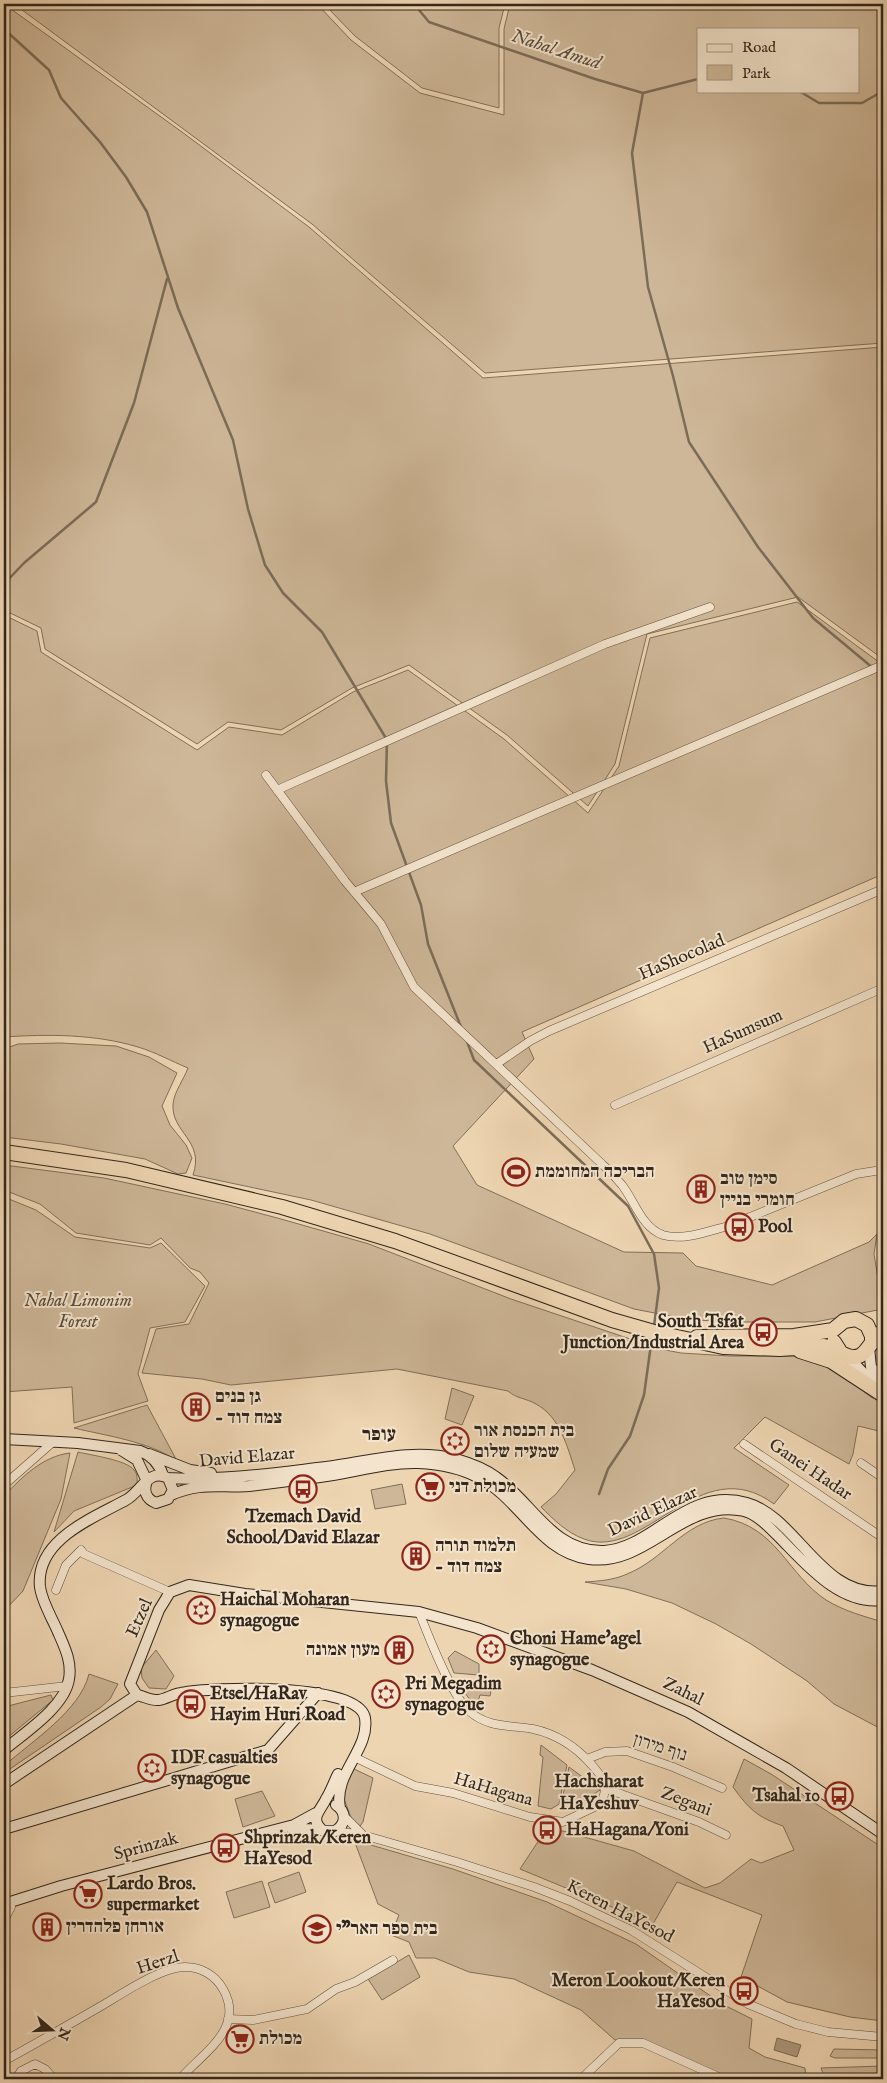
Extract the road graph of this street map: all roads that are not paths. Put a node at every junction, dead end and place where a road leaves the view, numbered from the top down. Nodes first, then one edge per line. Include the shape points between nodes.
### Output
1 (710, 607) dead end
2 (883, 665) edge
3 (266, 775) dead end
4 (277, 790) junction
5 (883, 890) edge
6 (354, 892) junction
7 (883, 988) edge
8 (498, 1064) junction
9 (615, 1105) dead end
10 (4, 1152) edge
11 (883, 1173) edge
12 (839, 1325) junction
13 (867, 1325) junction
14 (883, 1326) edge
15 (883, 1331) edge
16 (684, 1338) junction
17 (870, 1346) junction
18 (787, 1348) junction
19 (842, 1353) junction
20 (883, 1381) edge
21 (883, 1390) edge
22 (883, 1395) edge
23 (6, 1439) edge
24 (54, 1441) junction
25 (744, 1444) dead end
26 (118, 1448) junction
27 (148, 1454) junction
28 (861, 1463) dead end
29 (247, 1475) junction
30 (166, 1477) junction
31 (883, 1478) edge
32 (147, 1481) junction
33 (4, 1485) edge
34 (171, 1495) junction
35 (152, 1501) junction
36 (95, 1517) junction
37 (883, 1538) edge
38 (56, 1590) dead end
39 (883, 1591) edge
40 (170, 1592) junction
41 (883, 1600) edge
42 (419, 1612) junction
43 (67, 1686) junction
44 (4, 1693) edge
45 (318, 1693) junction
46 (137, 1694) junction
47 (345, 1699) junction
48 (4, 1750) edge
49 (354, 1757) junction
50 (587, 1759) junction
51 (4, 1784) edge
52 (722, 1788) dead end
53 (606, 1789) junction
54 (319, 1810) junction
55 (342, 1812) junction
56 (4, 1829) edge
57 (280, 1829) junction
58 (322, 1830) junction
59 (335, 1831) junction
60 (883, 1834) edge
61 (363, 1835) junction
62 (726, 1835) dead end
63 (6, 1907) edge
64 (4, 1920) edge
65 (393, 1960) dead end
66 (228, 2019) junction
67 (883, 2037) edge
68 (4, 2061) edge
69 (16, 2079) edge
70 (54, 2079) edge
71 (180, 2079) edge
72 (581, 2079) edge
73 (723, 2079) edge

1 - 4 street via 605,644
2 - 6 street
3 - 4 street
4 - 6 street
5 - 8 street, HaShocolad via 549,1031
6 - 8 street via 381,924 414,987
7 - 9 street, HaSumsum
8 - 11 street via 608,1170 652,1228 663,1235 679,1236 728,1226 856,1174
10 - 16 highway via 126,1170 248,1198 395,1241 612,1320
12 - 13 highway via 850,1319
12 - 16 highway via 833,1330 794,1336
12 - 19 highway via 834,1337
13 - 14 highway
13 - 17 highway via 872,1336
15 - 17 highway via 876,1335
16 - 18 highway via 723,1347
17 - 19 highway via 859,1356
17 - 20 street via 871,1368
18 - 19 highway via 824,1346
18 - 22 highway via 825,1359
19 - 21 street
23 - 24 street
24 - 26 street
24 - 33 street
25 - 37 street, Ganei Hadar
26 - 27 street
26 - 32 street via 137,1460
27 - 29 street via 190,1470
27 - 30 street
28 - 31 street
29 - 30 street, David Elazar via 187,1479
29 - 39 street, David Elazar via 404,1454 457,1459 497,1477 560,1538 581,1548 597,1550 627,1545 694,1507 719,1501 746,1502 767,1512 818,1563 840,1580 853,1586
30 - 32 street via 154,1475
30 - 34 street via 172,1485
32 - 35 street via 145,1494
32 - 36 street via 133,1496
34 - 35 street via 165,1502
34 - 41 street, David Elazar via 195,1486 249,1486 405,1463 435,1464 469,1473 491,1485 546,1539 578,1557 617,1558 697,1516 720,1510 744,1511 761,1520 835,1588 850,1595
35 - 36 street via 140,1501
36 - 43 street via 68,1533 53,1547 40,1578 41,1594 70,1660
38 - 40 street via 66,1565 81,1550
40 - 42 street, Etzel via 189,1585
40 - 46 street, Etzel via 130,1684
42 - 50 street via 452,1689 466,1709 496,1725 551,1734
42 - 60 street, Zahal via 477,1628 574,1664 688,1712 786,1768
43 - 44 street
43 - 48 street via 61,1700
45 - 46 street via 268,1689 197,1692 157,1700
45 - 47 street
45 - 56 street via 268,1750
46 - 51 street
47 - 49 street via 361,1708 365,1719 364,1736
47 - 54 street via 357,1711 359,1725 351,1748
49 - 53 street, HaHagana via 415,1786 452,1793 530,1817 563,1822 601,1804
49 - 55 street via 339,1789
50 - 52 street, נוף מירון via 605,1752 627,1751
50 - 53 street via 604,1780
53 - 62 street, Zegani
54 - 55 street via 332,1804
54 - 57 street, Sprinzak via 303,1821
54 - 58 street via 316,1822
55 - 59 street via 342,1825
55 - 61 street, Keren HaYesod
57 - 58 street, Sprinzak
57 - 63 street, Sprinzak via 61,1886
58 - 59 street
59 - 61 street, Keren HaYesod
61 - 67 street, Keren HaYesod via 498,1874 606,1917 674,1955 722,1990 779,2018 828,2032
63 - 64 street
65 - 66 street via 336,1989 307,2009 253,2020
66 - 68 street, Herzl via 228,1998 218,1981 203,1970 184,1967 151,1977
66 - 71 street via 216,2044
69 - 70 street via 21,2071 35,2064
72 - 73 street via 618,2043 643,2043

